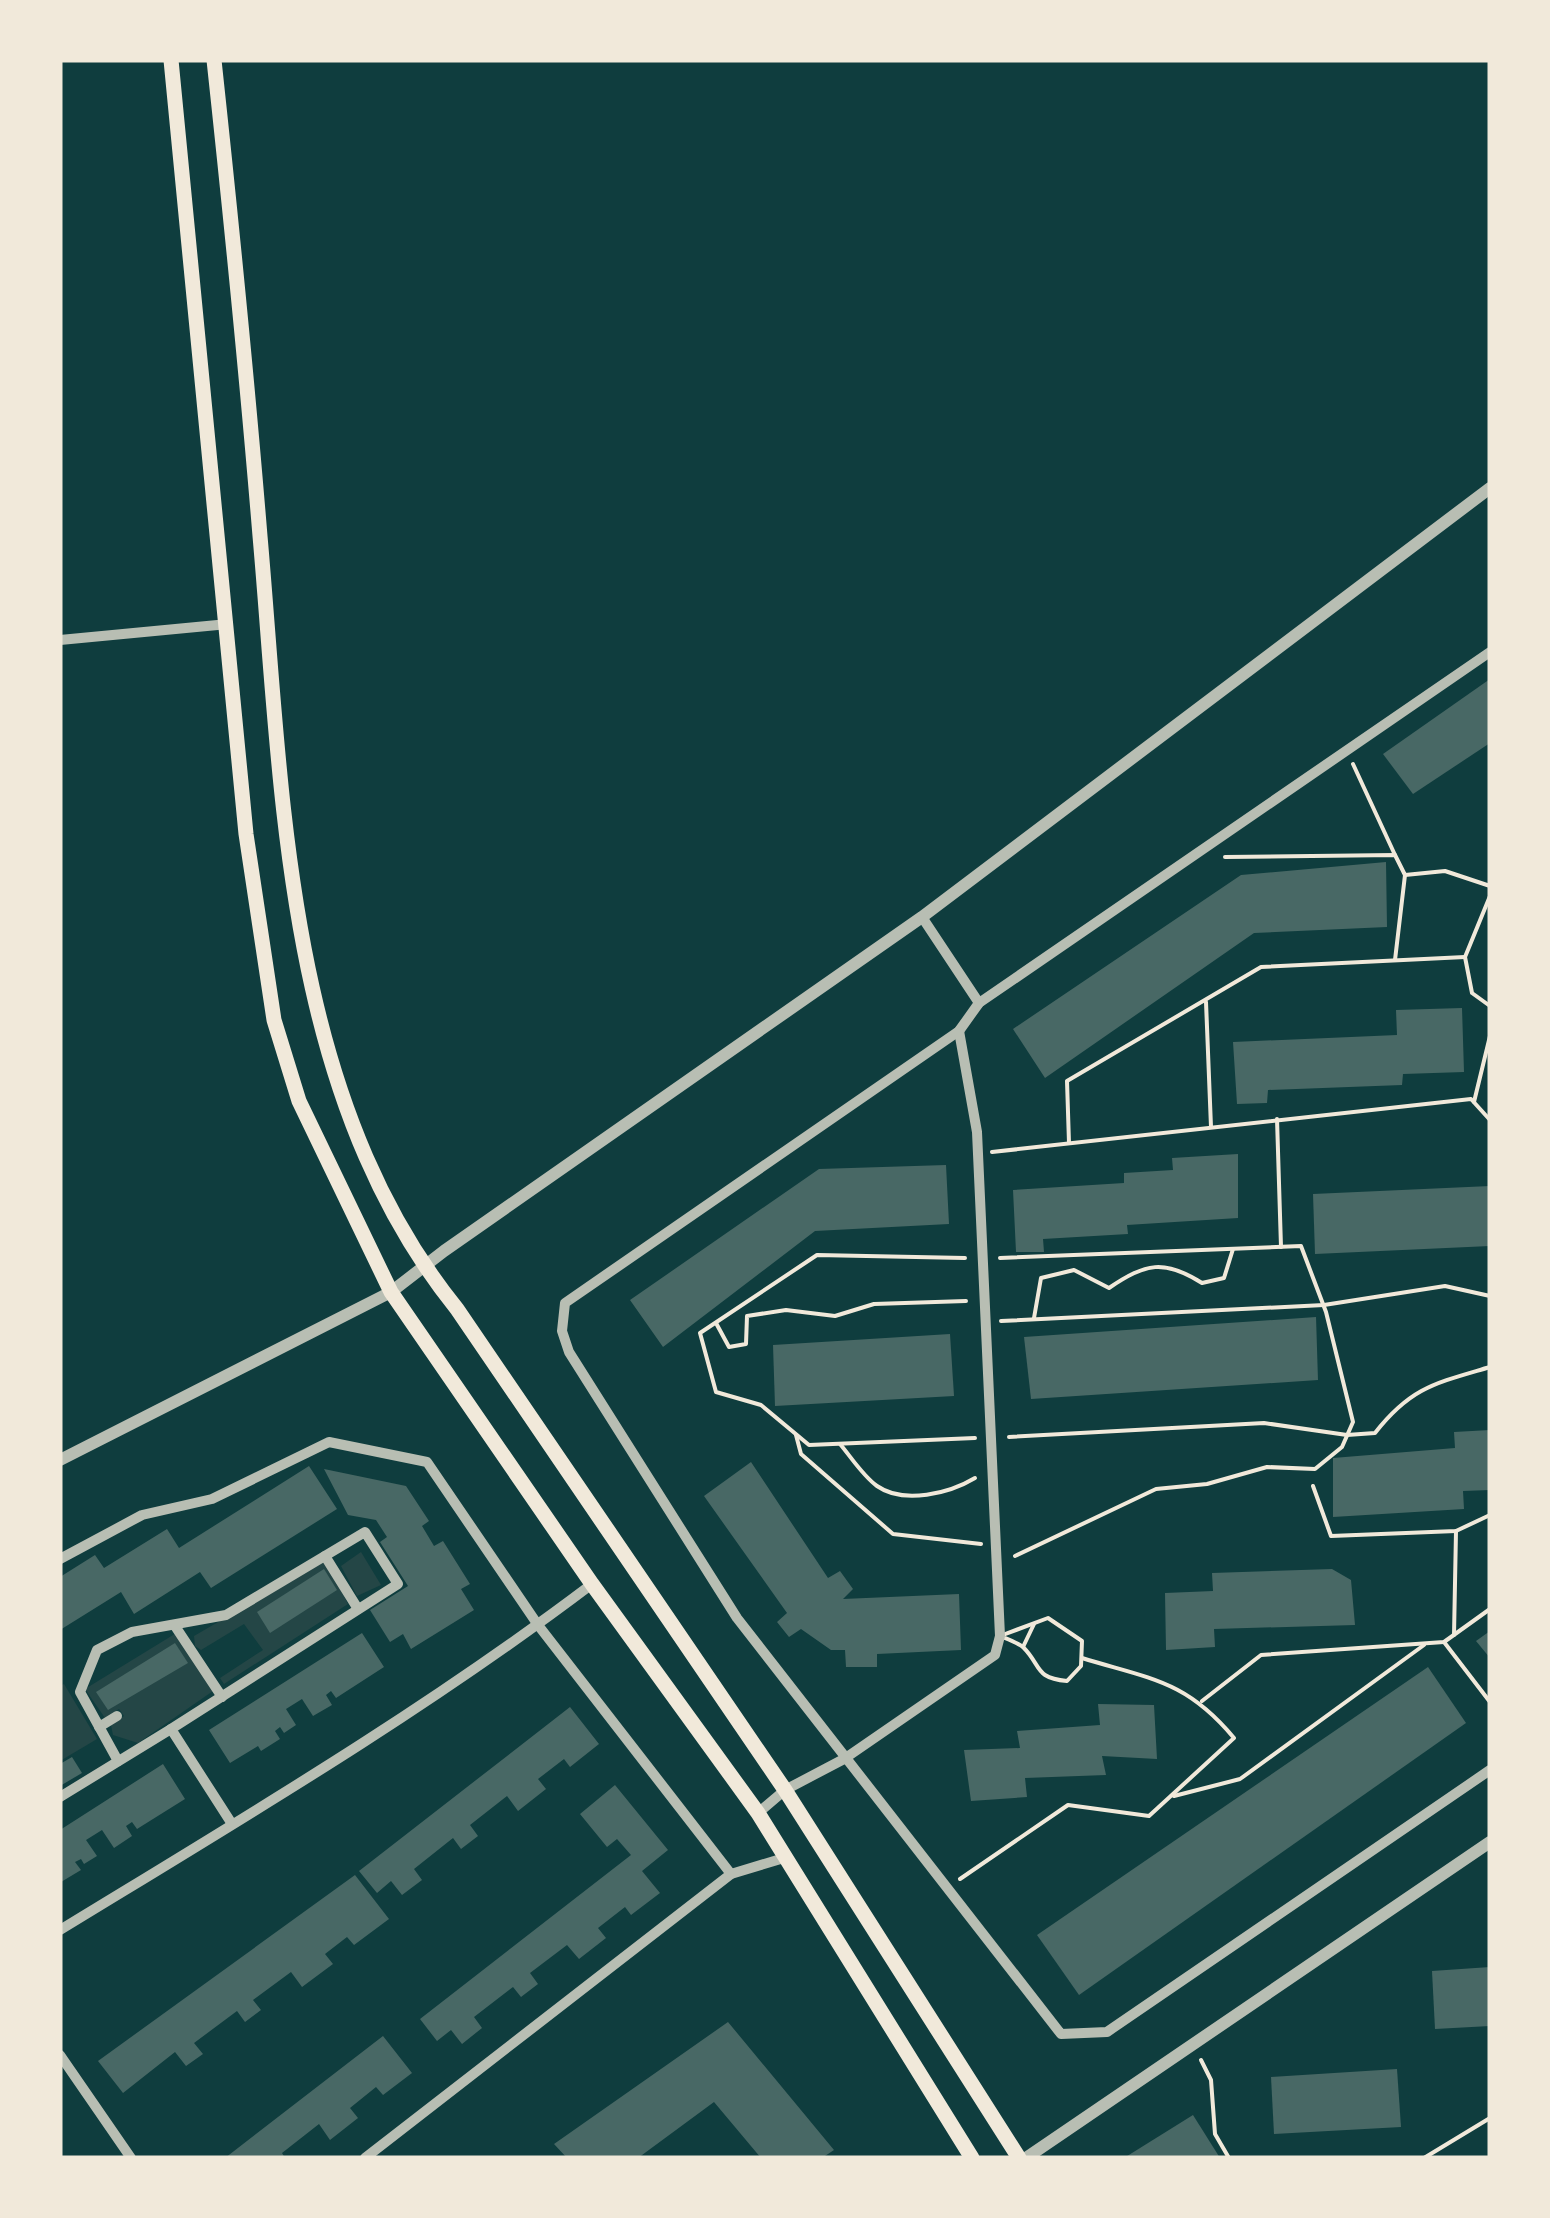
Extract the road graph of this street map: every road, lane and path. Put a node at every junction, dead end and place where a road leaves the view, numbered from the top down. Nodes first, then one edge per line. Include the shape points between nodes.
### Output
1 (171, 60) edge
2 (214, 60) edge
3 (1490, 488) edge
4 (228, 624) junction
5 (60, 640) edge
6 (1490, 652) edge
7 (1346, 750) junction
8 (1395, 855) junction
9 (1190, 858) junction
10 (1405, 875) junction
11 (1490, 886) edge
12 (1490, 896) edge
13 (922, 917) junction
14 (1465, 957) junction
15 (1395, 960) junction
16 (1206, 1000) junction
17 (979, 1003) junction
18 (1490, 1006) edge
19 (959, 1031) junction
20 (1490, 1036) edge
21 (1474, 1102) junction
22 (1276, 1119) junction
23 (1490, 1120) edge
24 (1211, 1127) junction
25 (1070, 1143) junction
26 (978, 1154) junction
27 (1282, 1247) junction
28 (1233, 1249) junction
29 (984, 1259) junction
30 (425, 1269) junction
31 (391, 1292) junction
32 (1490, 1296) edge
33 (985, 1300) junction
34 (1324, 1305) junction
35 (1034, 1320) junction
36 (986, 1322) junction
37 (716, 1323) junction
38 (1490, 1368) edge
39 (795, 1434) junction
40 (1347, 1435) junction
41 (991, 1438) junction
42 (840, 1444) junction
43 (60, 1460) edge
44 (992, 1468) junction
45 (1313, 1486) dead end
46 (1490, 1515) edge
47 (1456, 1531) junction
48 (996, 1546) junction
49 (325, 1556) junction
50 (60, 1558) edge
51 (997, 1564) junction
52 (592, 1584) junction
53 (1490, 1608) edge
54 (358, 1609) junction
55 (1035, 1623) junction
56 (538, 1625) junction
57 (176, 1626) junction
58 (1454, 1635) junction
59 (1000, 1636) junction
60 (1444, 1642) junction
61 (1426, 1644) junction
62 (1023, 1647) junction
63 (1082, 1658) junction
64 (222, 1696) junction
65 (1202, 1701) junction
66 (1490, 1702) edge
67 (118, 1716) dead end
68 (99, 1727) junction
69 (171, 1729) junction
70 (844, 1759) junction
71 (118, 1761) junction
72 (1490, 1770) edge
73 (785, 1790) junction
74 (60, 1797) edge
75 (1170, 1797) junction
76 (758, 1813) junction
77 (232, 1824) junction
78 (1490, 1842) edge
79 (784, 1858) junction
80 (731, 1874) junction
81 (946, 1888) junction
82 (60, 1930) edge
83 (60, 2055) edge
84 (1198, 2056) dead end
85 (1490, 2118) edge
86 (130, 2158) edge
87 (365, 2158) edge
88 (972, 2158) edge
89 (1023, 2158) edge
90 (1229, 2158) edge
91 (1424, 2158) edge

1 - 4 main road
2 - 30 main road via 297,910 344,1101
3 - 13 street
4 - 5 street
4 - 31 main road via 246,834 274,1020 299,1101
6 - 7 street
7 - 8 path
7 - 9 street
8 - 9 path
8 - 10 path
9 - 17 street
10 - 11 path via 1445,871
10 - 15 path
12 - 14 path
13 - 17 street
13 - 30 street
14 - 15 path
14 - 18 path via 1472,993
15 - 16 path via 1261,967
16 - 24 path
16 - 25 path via 1067,1081
17 - 19 street
19 - 26 street
19 - 70 street via 565,1302 562,1331 570,1352 736,1618
20 - 21 path
21 - 22 path
21 - 23 path
22 - 24 path
22 - 27 path
24 - 25 path
25 - 26 path
26 - 29 street
27 - 28 path
27 - 34 path via 1301,1246
28 - 29 path
28 - 35 path via 1224,1278 1202,1283 1174,1266 1136,1270 1109,1288 1074,1270 1041,1278
29 - 33 street
29 - 37 path via 817,1255
30 - 31 street
30 - 73 main road
31 - 43 street
31 - 52 main road
32 - 34 path via 1445,1286
33 - 36 street
33 - 37 path via 874,1304 835,1316 786,1310 748,1316 746,1344 728,1347
34 - 35 path
34 - 40 path via 1353,1422
35 - 36 path
36 - 41 street
37 - 39 path via 700,1333 716,1392 761,1405
38 - 40 path via 1398,1403 1375,1433
39 - 42 path via 809,1445
39 - 48 path via 801,1454 894,1534
40 - 41 path via 1264,1423
40 - 51 path via 1342,1448 1315,1470 1267,1467 1207,1484 1156,1489
41 - 42 path
41 - 44 street
42 - 44 path via 878,1488 924,1496 957,1488
44 - 48 street
45 - 47 path via 1331,1536
46 - 47 path
47 - 58 path
48 - 51 street
49 - 54 street
49 - 54 street via 364,1532 398,1584
49 - 57 street via 226,1615
50 - 56 street via 142,1515 212,1499 329,1442 427,1462
51 - 59 street
52 - 56 street
52 - 76 main road
53 - 58 path
54 - 64 street
55 - 59 path
55 - 62 path
55 - 63 path via 1048,1618 1082,1641
56 - 77 street
56 - 80 street
57 - 64 street
57 - 68 street via 132,1632 97,1650 80,1692
58 - 60 path
59 - 62 path
59 - 70 street via 994,1655
60 - 61 path
60 - 66 path
61 - 65 path via 1261,1656
61 - 75 path via 1240,1779
62 - 63 path via 1050,1680 1067,1681
63 - 65 path
64 - 69 street
65 - 75 path via 1234,1738
67 - 68 street
68 - 71 street
69 - 71 street
69 - 77 street
70 - 73 street
70 - 81 street
71 - 74 street
72 - 81 street via 1108,2032 1061,2034
73 - 76 street
73 - 89 main road
75 - 81 path via 1149,1816 1068,1805
76 - 79 main road
77 - 82 street
78 - 89 street
79 - 80 street
79 - 88 main road
80 - 87 street
83 - 86 street
84 - 90 path via 1209,2070 1212,2118
85 - 91 path

